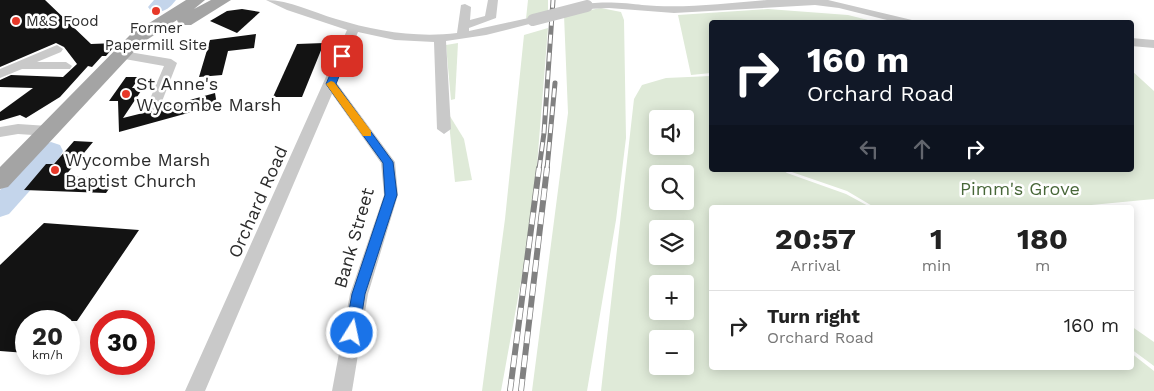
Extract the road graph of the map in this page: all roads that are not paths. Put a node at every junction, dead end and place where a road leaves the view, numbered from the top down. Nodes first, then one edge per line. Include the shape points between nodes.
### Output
1 (199, 0) edge
2 (223, 0) edge
3 (271, 0) edge
4 (493, 0) edge
5 (465, 7) dead end
6 (900, 20) edge
7 (354, 28) junction
8 (463, 31) junction
9 (440, 38) junction
10 (1134, 42) edge
11 (1154, 44) edge
12 (57, 49) dead end
13 (122, 55) junction
14 (18, 66) junction
15 (66, 66) dead end
16 (0, 74) edge
17 (331, 84) junction
18 (154, 106) dead end
19 (444, 129) dead end
20 (0, 132) edge
21 (48, 132) junction
22 (0, 181) edge
23 (195, 391) edge
24 (342, 391) edge

1 - 13 main road via 136,39
2 - 13 main road
3 - 7 street
4 - 8 street via 490,18
5 - 8 street
6 - 8 street, bridge via 814,2 674,10 619,4 587,6 533,20
7 - 9 street via 395,36
7 - 17 street, Orchard Road
8 - 9 street
9 - 19 street
10 - 11 street
12 - 14 street
13 - 18 street via 170,63
13 - 21 main road
14 - 15 street
14 - 16 street
17 - 23 street, Orchard Road
17 - 24 street, Bank Street via 388,162 391,195 359,294
20 - 21 street via 18,129
21 - 22 main road

